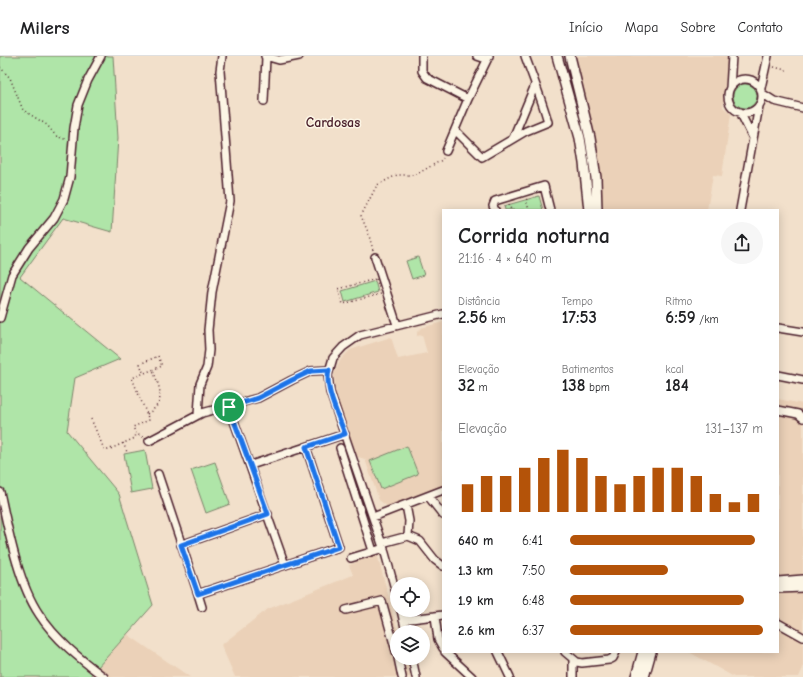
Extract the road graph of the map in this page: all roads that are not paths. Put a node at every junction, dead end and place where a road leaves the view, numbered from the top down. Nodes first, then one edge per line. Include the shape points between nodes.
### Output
1 (101, 56) edge
2 (222, 56) edge
3 (266, 56) edge
4 (299, 56) edge
5 (422, 56) edge
6 (477, 56) edge
7 (525, 56) edge
8 (556, 56) edge
9 (570, 56) edge
10 (732, 56) edge
11 (768, 56) edge
12 (487, 58) edge
13 (535, 85) junction
14 (730, 88) junction
15 (762, 91) junction
16 (468, 98) junction
17 (264, 101) dead end
18 (774, 101) junction
19 (760, 105) junction
20 (803, 108) edge
21 (740, 112) junction
22 (455, 130) junction
23 (513, 138) junction
24 (753, 138) junction
25 (446, 151) road end
26 (495, 209) edge
27 (550, 209) edge
28 (589, 209) edge
29 (597, 209) edge
30 (740, 209) edge
31 (375, 257) road end
32 (442, 314) edge
33 (0, 318) edge
34 (397, 325) junction
35 (779, 328) edge
36 (803, 332) edge
37 (329, 370) junction
38 (779, 375) edge
39 (803, 380) edge
40 (229, 407) junction
41 (779, 410) edge
42 (198, 415) junction
43 (803, 418) edge
44 (345, 434) junction
45 (149, 441) road end
46 (306, 447) junction
47 (340, 448) dead end
48 (251, 465) junction
49 (358, 473) junction
50 (158, 474) dead end
51 (349, 476) junction
52 (442, 490) edge
53 (0, 492) edge
54 (428, 496) junction
55 (406, 504) junction
56 (268, 514) junction
57 (442, 514) edge
58 (373, 517) junction
59 (408, 536) junction
60 (181, 545) junction
61 (383, 546) junction
62 (373, 551) junction
63 (351, 558) dead end
64 (285, 565) junction
65 (442, 565) edge
66 (392, 577) edge
67 (803, 580) edge
68 (779, 582) edge
69 (803, 587) edge
70 (779, 588) edge
71 (198, 594) junction
72 (202, 607) dead end
73 (346, 610) dead end
74 (442, 615) edge
75 (434, 616) junction
76 (402, 617) edge
77 (403, 620) junction
78 (779, 624) edge
79 (404, 625) edge
80 (390, 631) edge
81 (803, 637) edge
82 (442, 646) edge
83 (446, 653) edge
84 (498, 653) edge
85 (565, 653) edge
86 (616, 653) edge
87 (643, 653) edge
88 (651, 653) edge
89 (573, 659) junction
90 (399, 665) edge
91 (413, 665) edge
92 (414, 676) edge
93 (104, 677) edge
94 (402, 677) edge
95 (472, 677) edge
96 (510, 677) edge
97 (573, 677) edge
98 (636, 677) edge
99 (644, 677) edge

1 - 33 street via 78,105 70,177 64,199 54,218 29,248 12,275
2 - 42 street via 220,71 230,201 212,292 208,330 209,350 207,367 200,384
3 - 4 street via 279,60
3 - 17 street
5 - 16 street via 422,71 427,78
6 - 12 street
7 - 13 street
8 - 28 main road via 580,138
9 - 29 main road via 590,138 596,178
10 - 14 street
11 - 15 street
12 - 16 street
13 - 23 street
13 - 23 street via 544,104 548,122
14 - 15 street via 736,81 745,78 754,81
14 - 21 street via 728,94 731,105
15 - 18 street
15 - 19 street
16 - 22 street
18 - 19 street
18 - 20 street
19 - 21 street via 750,112
19 - 24 street
21 - 24 street
22 - 23 street via 482,157
22 - 25 street
24 - 30 street
26 - 27 street via 495,201 544,186
31 - 34 street
32 - 34 street
34 - 37 street via 360,335 333,358
35 - 36 street
37 - 40 street via 311,371 258,398
37 - 44 street via 330,392
38 - 39 street
40 - 42 street
40 - 48 street
41 - 43 street via 798,414
42 - 45 street
44 - 46 street
44 - 49 street
46 - 48 street
46 - 64 street via 339,547
47 - 51 street
48 - 56 street
49 - 51 street
49 - 58 street
50 - 60 street
51 - 62 street
52 - 54 street
53 - 93 street via 22,576 39,614 67,646
54 - 55 street
54 - 57 street
55 - 58 street
55 - 59 street
56 - 60 street
56 - 64 street
58 - 61 street
59 - 61 street
59 - 65 street via 420,541
60 - 71 street
61 - 62 street
61 - 66 street
62 - 63 street
64 - 71 street
67 - 68 main road
69 - 70 main road
71 - 72 street
73 - 80 street via 382,601
74 - 75 street
75 - 77 street
75 - 82 street via 438,639
76 - 77 street
77 - 79 street
78 - 81 street
83 - 95 street
84 - 96 street
85 - 89 street
86 - 89 street via 609,660 582,663
87 - 98 main road
88 - 99 main road
89 - 97 street
90 - 94 street
91 - 92 street

